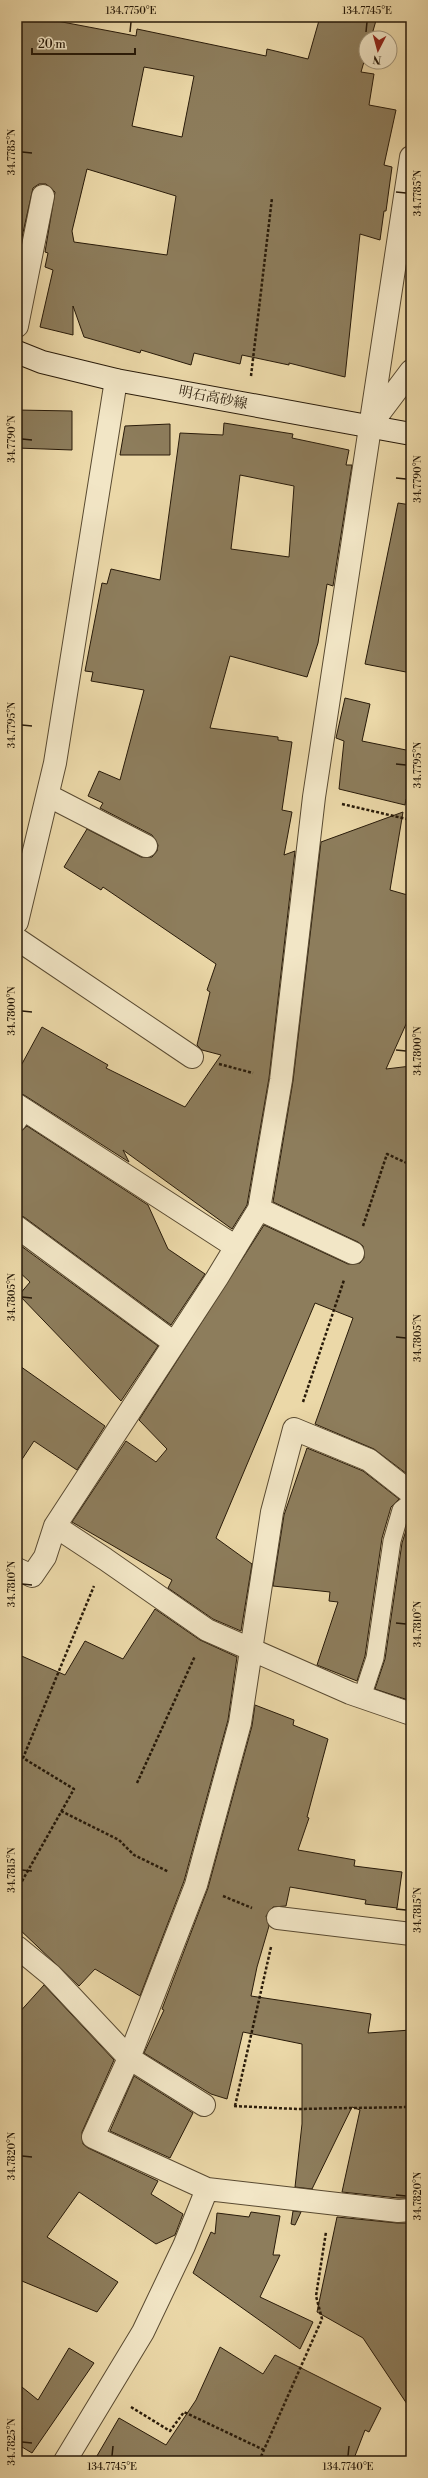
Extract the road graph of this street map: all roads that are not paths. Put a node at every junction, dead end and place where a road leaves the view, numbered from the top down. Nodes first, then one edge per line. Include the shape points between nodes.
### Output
1 (411, 157) edge
2 (43, 196) dead end
3 (17, 326) edge
4 (17, 352) edge
5 (411, 371) edge
6 (116, 380) junction
7 (369, 427) junction
8 (411, 434) edge
9 (48, 796) junction
10 (146, 846) dead end
11 (17, 922) edge
12 (17, 939) edge
13 (192, 1057) road end
14 (20, 1113) edge
15 (259, 1209) junction
16 (17, 1226) edge
17 (236, 1246) junction
18 (353, 1253) dead end
19 (173, 1342) junction
20 (411, 1493) edge
21 (411, 1502) edge
22 (55, 1526) junction
23 (17, 1569) edge
24 (252, 1650) junction
25 (362, 1697) junction
26 (411, 1714) edge
27 (278, 1918) dead end
28 (411, 1934) edge
29 (17, 1947) edge
30 (129, 2058) junction
31 (204, 2105) road end
32 (207, 2189) junction
33 (411, 2210) edge
34 (65, 2461) edge

1 - 7 street
2 - 3 street
4 - 6 street, 明石高砂線 via 42,362
5 - 7 street
6 - 7 street, 明石高砂線
6 - 9 street
7 - 8 street, 明石高砂線
7 - 15 street via 314,797 281,1080
9 - 10 street
9 - 11 street
12 - 13 street
14 - 17 street
15 - 17 street
15 - 18 street
16 - 19 street
17 - 19 street
19 - 22 street
20 - 24 street via 369,1460 294,1430 272,1512
21 - 25 lane via 401,1510 392,1541 376,1658
22 - 23 street via 45,1557 32,1576
22 - 24 street via 207,1630
24 - 25 street
24 - 30 street via 240,1723 196,1885
25 - 26 street
27 - 28 street
29 - 30 street via 51,1975
30 - 31 street
30 - 32 street via 93,2137
32 - 33 street via 398,2211
32 - 34 street via 184,2246 143,2332

